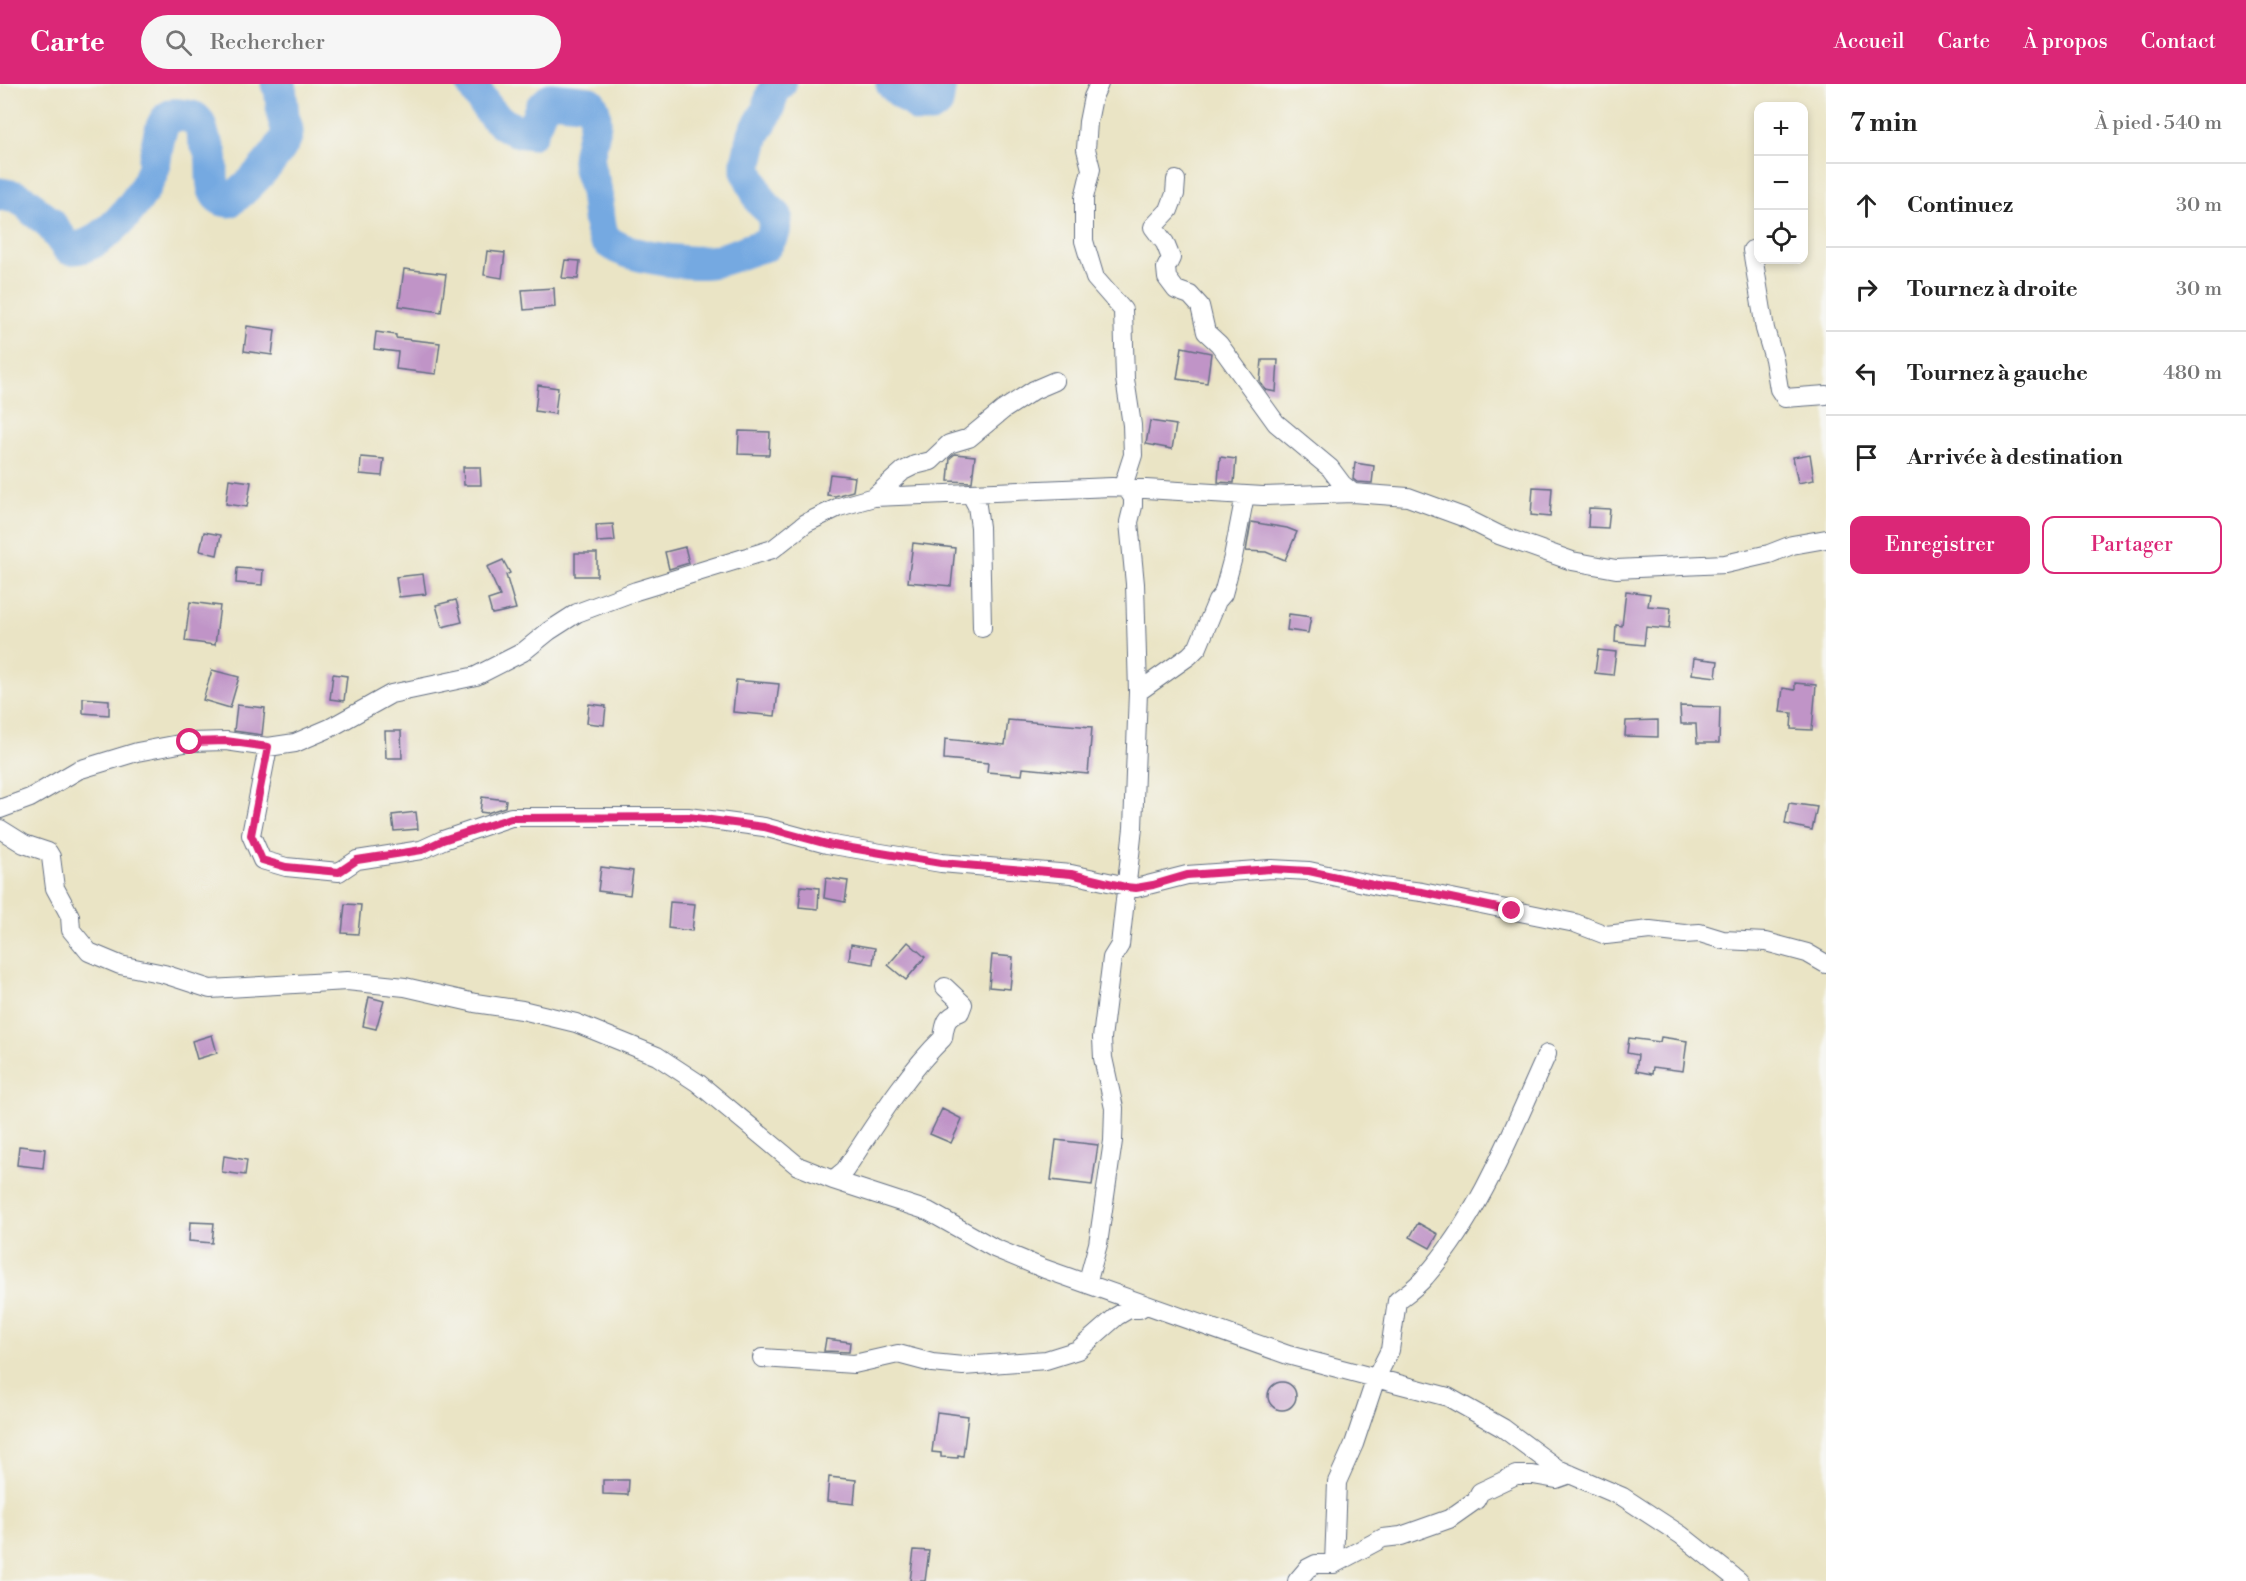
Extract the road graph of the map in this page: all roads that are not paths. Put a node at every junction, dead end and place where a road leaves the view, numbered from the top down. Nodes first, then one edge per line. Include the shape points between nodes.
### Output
1 (1099, 84) edge
2 (1176, 180) dead end
3 (1752, 249) dead end
4 (1055, 381) dead end
5 (1826, 395) edge
6 (1126, 488) junction
7 (970, 493) junction
8 (1353, 493) junction
9 (1245, 495) junction
10 (874, 496) junction
11 (1826, 539) edge
12 (982, 628) dead end
13 (1138, 692) junction
14 (268, 747) junction
15 (0, 809) edge
16 (0, 829) edge
17 (1125, 887) junction
18 (1826, 964) edge
19 (945, 987) dead end
20 (1547, 1054) dead end
21 (833, 1180) junction
22 (1087, 1284) junction
23 (1146, 1305) junction
24 (762, 1358) dead end
25 (1376, 1378) junction
26 (1570, 1474) junction
27 (1334, 1564) junction
28 (1296, 1581) edge
29 (1739, 1581) edge

1 - 6 street via 1088,122 1086,149 1091,169 1084,198 1084,241 1095,278 1123,310 1133,455 1125,476
2 - 8 street via 1169,210 1152,227 1171,258 1167,278 1176,290 1190,295 1200,306 1206,332 1276,423 1330,468
3 - 5 street via 1779,389 1785,399
4 - 10 street via 1034,390 969,438 949,444 931,461 903,471
6 - 7 street
6 - 9 street
6 - 13 street via 1133,498 1129,522
7 - 10 street
7 - 12 street via 977,506 980,527
8 - 9 street
8 - 11 street via 1408,497 1572,561 1616,569 1725,564
9 - 13 street via 1226,587 1198,647
10 - 14 street via 806,523 773,549 577,613 523,652 476,676 391,694 330,728 295,743
13 - 17 street via 1133,828
14 - 15 street via 226,741 190,742 137,752 78,770 30,798
14 - 17 street via 251,835 262,860 286,867 339,872 357,860 422,850 511,818 688,817 764,827 827,844 941,863 1071,874
16 - 21 street via 24,844 48,852 55,888 70,916 71,930 88,952 210,989 347,981 405,987 576,1023 657,1056 698,1083 798,1166
17 - 18 street via 1153,885 1187,875 1271,869 1309,871 1575,923 1606,935 1650,930 1766,942 1807,953
17 - 22 street via 1120,945 1112,958 1102,1038 1114,1108 1113,1141 1098,1244
19 - 21 street via 963,1004 960,1012 949,1016 944,1038 899,1091 845,1170
20 - 25 street via 1494,1170 1456,1238 1424,1280 1397,1301 1390,1350
21 - 22 street via 928,1211 994,1248
22 - 23 street
23 - 24 street via 1118,1316 1078,1350 1046,1360 963,1366 898,1354 854,1364
23 - 25 street via 1288,1354
25 - 26 street via 1448,1397 1503,1428
25 - 27 street via 1337,1482
26 - 27 street via 1556,1479 1516,1475 1480,1492 1476,1500 1449,1519 1401,1536 1383,1538
26 - 29 street via 1623,1497 1681,1535
27 - 28 street via 1316,1564

